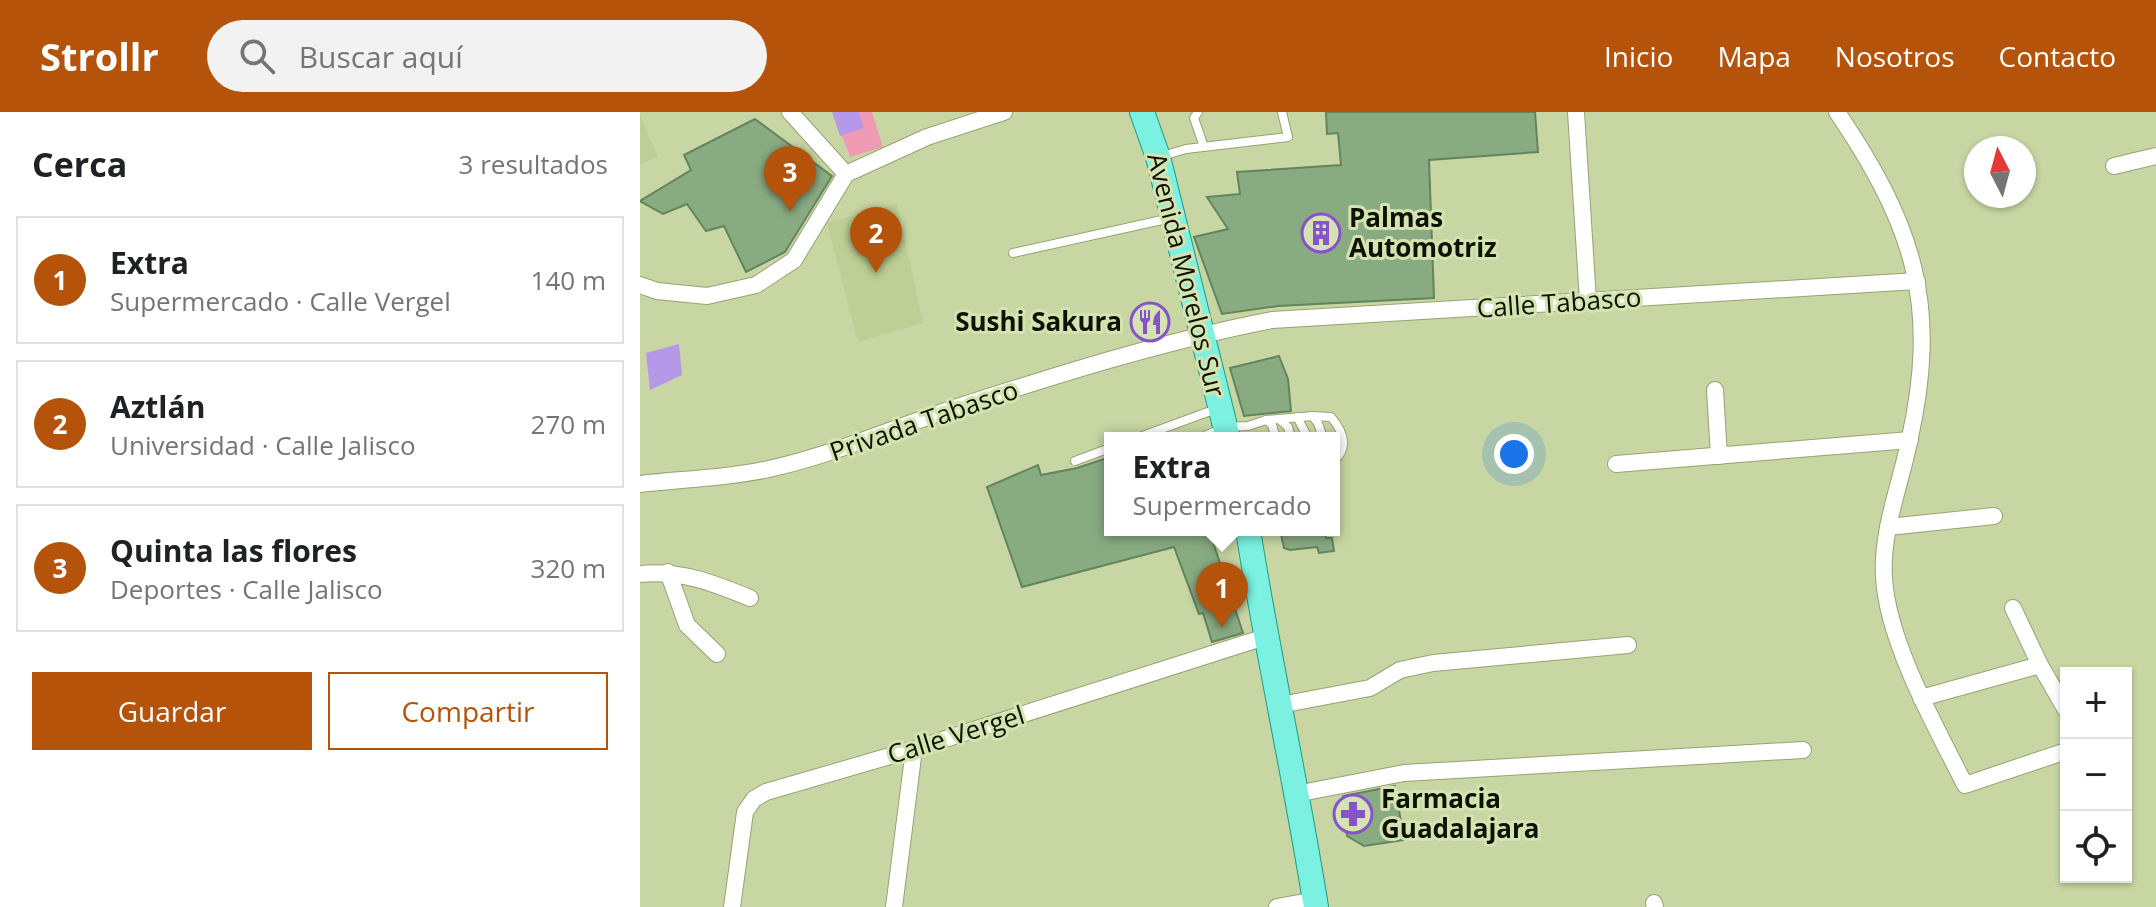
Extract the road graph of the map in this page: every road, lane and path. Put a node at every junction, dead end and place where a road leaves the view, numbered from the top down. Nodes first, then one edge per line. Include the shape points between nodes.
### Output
1 (790, 112) edge
2 (1004, 112) edge
3 (1142, 112) edge
4 (1198, 112) edge
5 (1282, 112) edge
6 (1576, 112) edge
7 (1837, 112) edge
8 (1204, 147) junction
9 (2156, 156) edge
10 (1158, 157) junction
11 (2114, 166) dead end
12 (846, 174) junction
13 (1172, 218) junction
14 (1013, 253) dead end
15 (1917, 281) junction
16 (640, 285) edge
17 (1588, 301) junction
18 (1202, 334) junction
19 (1715, 390) dead end
20 (1312, 416) junction
21 (1297, 417) junction
22 (1279, 419) junction
23 (1266, 420) junction
24 (1225, 424) edge
25 (1175, 432) edge
26 (1274, 432) edge
27 (1289, 432) edge
28 (1305, 432) edge
29 (1321, 432) edge
30 (1910, 440) junction
31 (1104, 450) edge
32 (1340, 455) edge
33 (1719, 456) junction
34 (1075, 461) dead end
35 (1616, 464) dead end
36 (640, 484) edge
37 (1994, 516) dead end
38 (1888, 527) junction
39 (1249, 536) edge
40 (668, 572) junction
41 (640, 574) edge
42 (750, 598) dead end
43 (2013, 608) dead end
44 (1265, 637) junction
45 (1628, 645) dead end
46 (717, 654) dead end
47 (2040, 665) junction
48 (1921, 698) junction
49 (2060, 700) edge
50 (1280, 705) junction
51 (914, 749) junction
52 (1803, 750) dead end
53 (2060, 753) edge
54 (1296, 794) junction
55 (1315, 903) edge
56 (732, 907) edge
57 (894, 907) edge
58 (1277, 907) edge

1 - 12 street
2 - 12 street via 927,137
3 - 10 main road, Avenida Morelos Sur
4 - 8 lane via 1194,118
5 - 8 lane via 1288,137
6 - 17 street
7 - 15 street via 1903,227
8 - 10 lane
9 - 11 street
10 - 13 main road, Avenida Morelos Sur
12 - 16 street via 794,260 756,285 707,296
13 - 14 lane
13 - 18 main road, Avenida Morelos Sur
15 - 17 street, Calle Tabasco
15 - 30 street via 1923,358
17 - 18 street, Calle Tabasco via 1272,320
18 - 24 main road, Avenida Morelos Sur
18 - 36 street, Privada Tabasco via 949,410 815,457 770,469
19 - 33 street
20 - 21 lane
20 - 29 lane
20 - 32 lane via 1331,417 1340,428
21 - 22 lane
21 - 28 lane
22 - 23 lane
22 - 27 lane
23 - 24 lane via 1248,426
23 - 26 lane
24 - 25 lane
30 - 33 street
30 - 38 street
31 - 34 lane
33 - 35 street
37 - 38 street
38 - 48 street via 1888,609
39 - 44 main road
40 - 41 street
40 - 42 street via 695,576
40 - 46 street via 687,625
43 - 47 street
44 - 50 main road
44 - 51 street, Calle Vergel
45 - 50 street via 1433,663 1400,670 1370,688
47 - 48 street
47 - 49 street
48 - 53 street via 1965,785
50 - 54 main road
51 - 56 street, Calle Vergel via 754,799 745,812
51 - 57 street
52 - 54 street via 1404,773
54 - 55 main road
55 - 58 street

